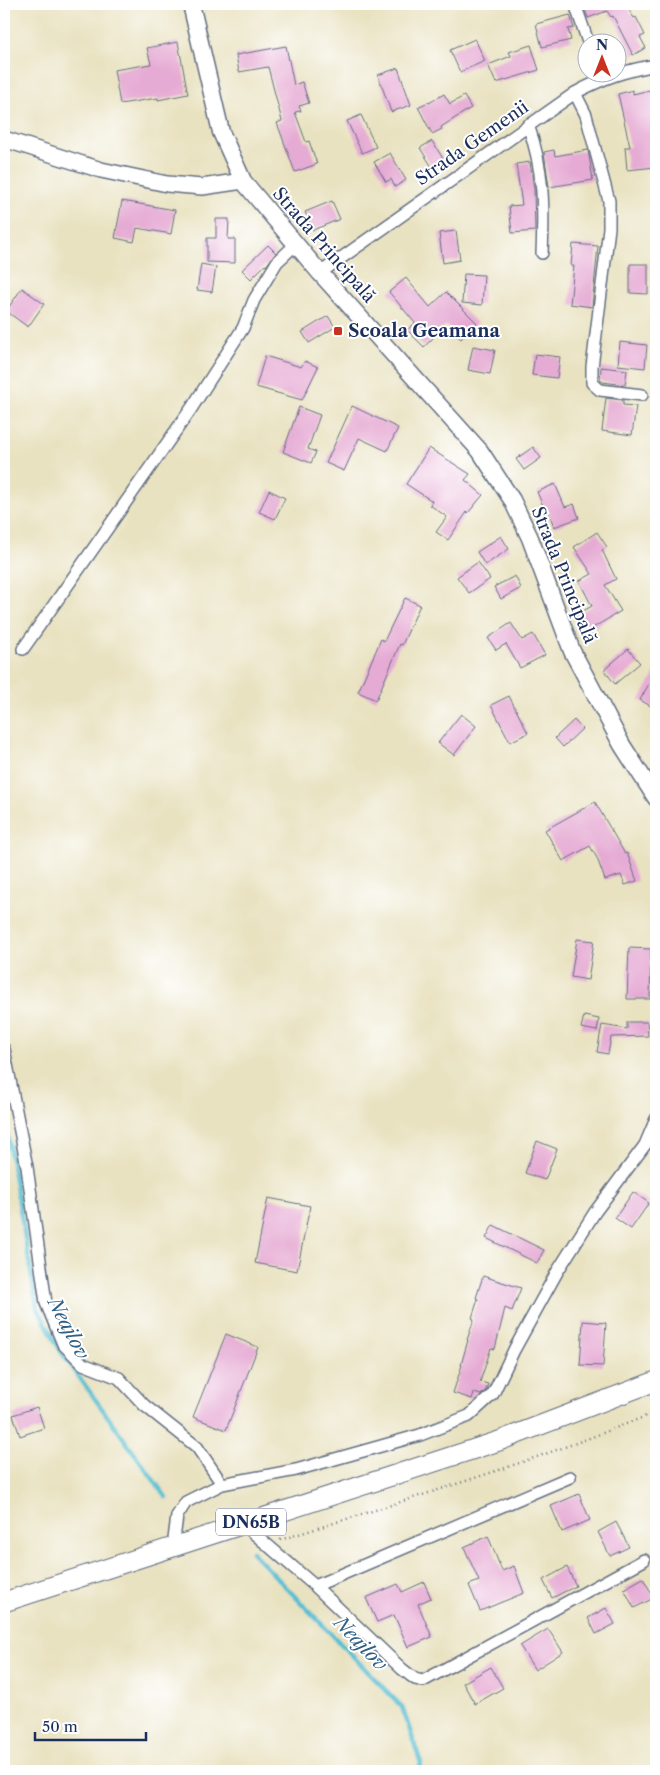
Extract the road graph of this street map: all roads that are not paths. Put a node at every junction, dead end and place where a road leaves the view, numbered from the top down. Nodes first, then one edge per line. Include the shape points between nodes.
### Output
1 (190, 4) edge
2 (575, 4) edge
3 (585, 32) edge
4 (656, 65) edge
5 (628, 71) edge
6 (591, 82) edge
7 (575, 93) junction
8 (528, 125) junction
9 (4, 139) edge
10 (242, 181) junction
11 (295, 245) junction
12 (542, 253) dead end
13 (320, 273) junction
14 (642, 396) dead end
15 (23, 649) dead end
16 (656, 798) edge
17 (4, 1049) edge
18 (656, 1119) edge
19 (656, 1381) edge
20 (570, 1476) dead end
21 (222, 1484) junction
22 (243, 1524) junction
23 (173, 1547) junction
24 (644, 1560) dead end
25 (315, 1586) junction
26 (4, 1602) edge

1 - 10 main road, Strada Principală via 221,132
2 - 3 street
4 - 5 street, Strada Gemenii
6 - 7 street, Strada Gemenii
7 - 8 street, Strada Gemenii
7 - 14 street via 586,114 608,201 592,383 600,390
8 - 12 street via 537,148 544,204
8 - 13 street, Strada Gemenii
9 - 10 street via 101,170 167,184 202,187
10 - 11 main road, Strada Principală
11 - 13 main road, Strada Principală
11 - 15 street via 277,262 221,364
13 - 16 main road, Strada Principală via 438,402 491,467 512,500 530,538 572,651 622,745
17 - 21 street via 27,1167 46,1303 63,1344 83,1364 119,1378 144,1405 197,1446
18 - 21 street via 644,1145 595,1212 557,1272 493,1394 469,1416 420,1435 296,1470
19 - 22 main road, DN65B via 499,1441
20 - 25 street
21 - 23 street via 186,1502 177,1516
22 - 23 main road, DN65B
22 - 25 street
23 - 26 main road, DN65B
24 - 25 street via 423,1681 402,1669

